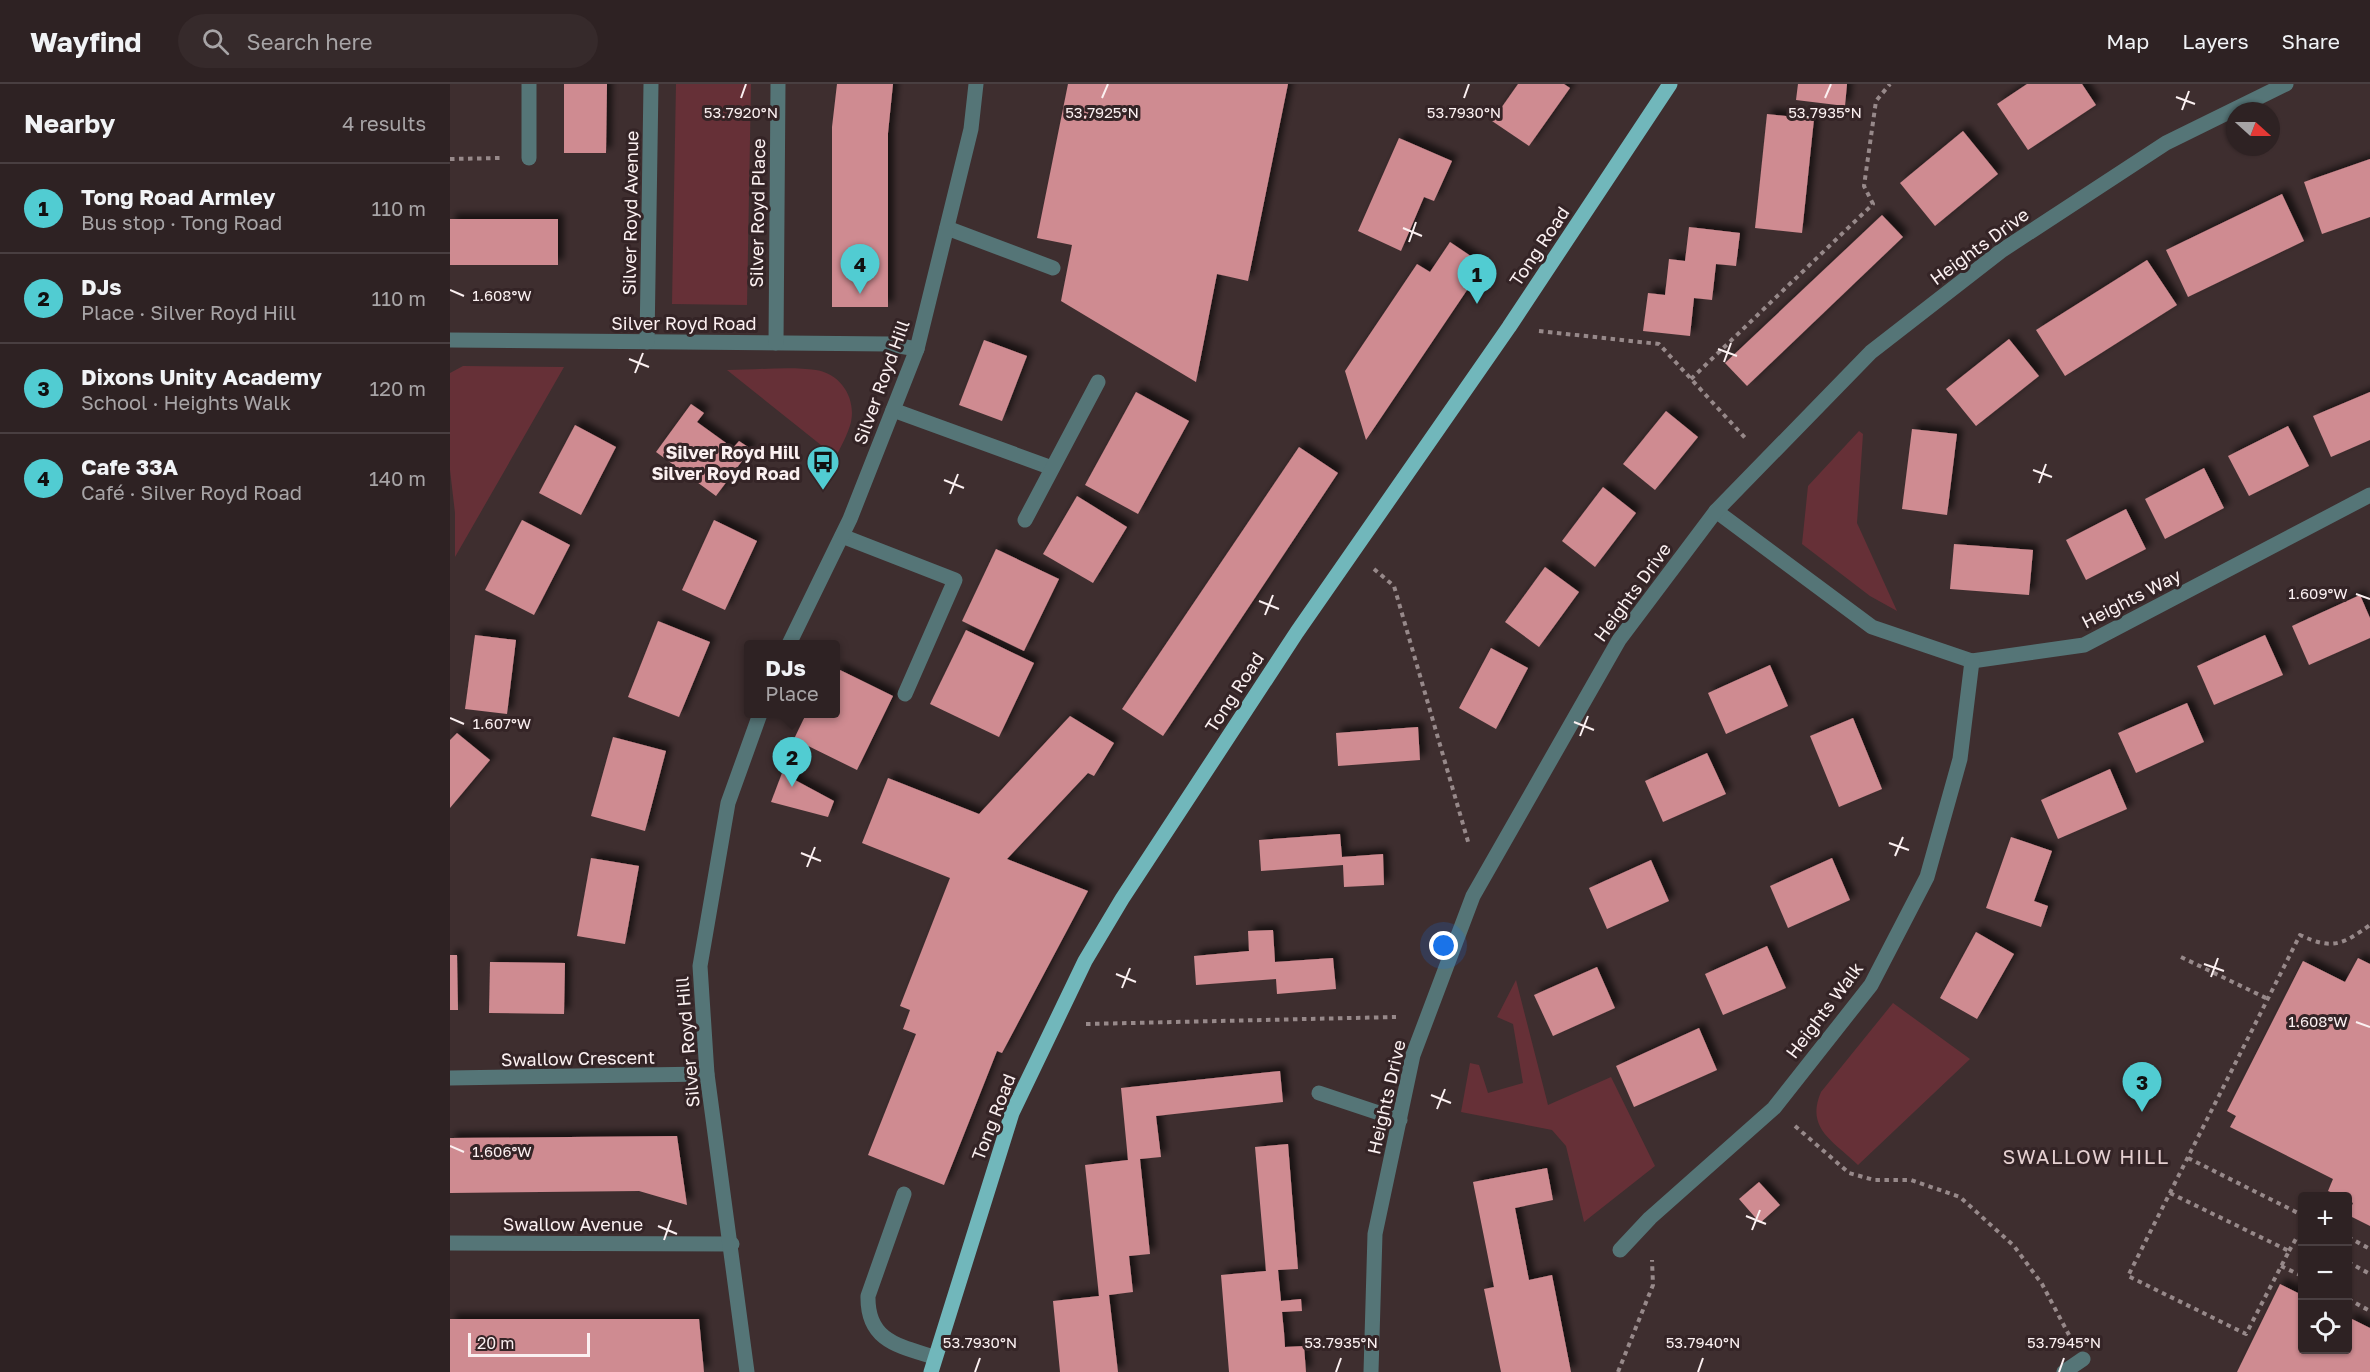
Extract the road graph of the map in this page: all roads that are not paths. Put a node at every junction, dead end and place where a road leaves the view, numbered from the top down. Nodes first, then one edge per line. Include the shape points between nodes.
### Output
1 (529, 84) edge
2 (651, 84) edge
3 (778, 84) edge
4 (976, 84) edge
5 (1670, 84) edge
6 (2286, 84) edge
7 (529, 158) road end
8 (947, 228) junction
9 (1053, 268) dead end
10 (450, 340) edge
11 (647, 342) junction
12 (776, 343) junction
13 (917, 349) junction
14 (1098, 382) dead end
15 (893, 410) junction
16 (1052, 468) junction
17 (2370, 495) edge
18 (1716, 511) junction
19 (1025, 520) dead end
20 (842, 536) junction
21 (791, 640) edge
22 (1972, 661) junction
23 (905, 694) dead end
24 (759, 718) edge
25 (707, 1074) junction
26 (450, 1078) edge
27 (1319, 1093) dead end
28 (1400, 1120) junction
29 (904, 1194) dead end
30 (450, 1243) edge
31 (732, 1244) junction
32 (1620, 1250) dead end
33 (2083, 1359) road end
34 (933, 1364) edge
35 (747, 1372) edge
36 (1371, 1372) edge
37 (2064, 1372) edge

1 - 7 street
2 - 11 street, Silver Royd Avenue
3 - 12 street, Silver Royd Place
4 - 8 street, Silver Royd Hill via 971,129
5 - 34 main road, Tong Road via 1509,327 1297,632 1085,961 1012,1113
6 - 18 street, Heights Drive via 2166,143 2001,251 1871,352
8 - 9 street
8 - 13 street, Silver Royd Hill
10 - 11 street, Silver Royd Road
11 - 12 street, Silver Royd Road
12 - 13 street, Silver Royd Road via 888,344
13 - 15 street, Silver Royd Hill
14 - 16 street
15 - 16 street
15 - 20 street, Silver Royd Hill
16 - 19 street
17 - 22 street, Heights Way via 2085,645
18 - 22 street, Heights Way via 1872,627
18 - 28 street, Heights Drive via 1619,640 1480,884 1413,1055
20 - 21 street, Silver Royd Hill
20 - 23 street via 955,580
22 - 32 street, Heights Walk via 1960,759 1927,877 1871,985 1774,1108 1650,1218
24 - 25 street, Silver Royd Hill via 728,803 700,966
25 - 26 street, Swallow Crescent
25 - 31 street, Silver Royd Hill
27 - 28 street
28 - 36 street, Heights Drive via 1376,1234
29 - 34 street via 868,1296 868,1308 877,1332
30 - 31 street, Swallow Avenue
31 - 35 street, Silver Royd Hill
33 - 37 street

